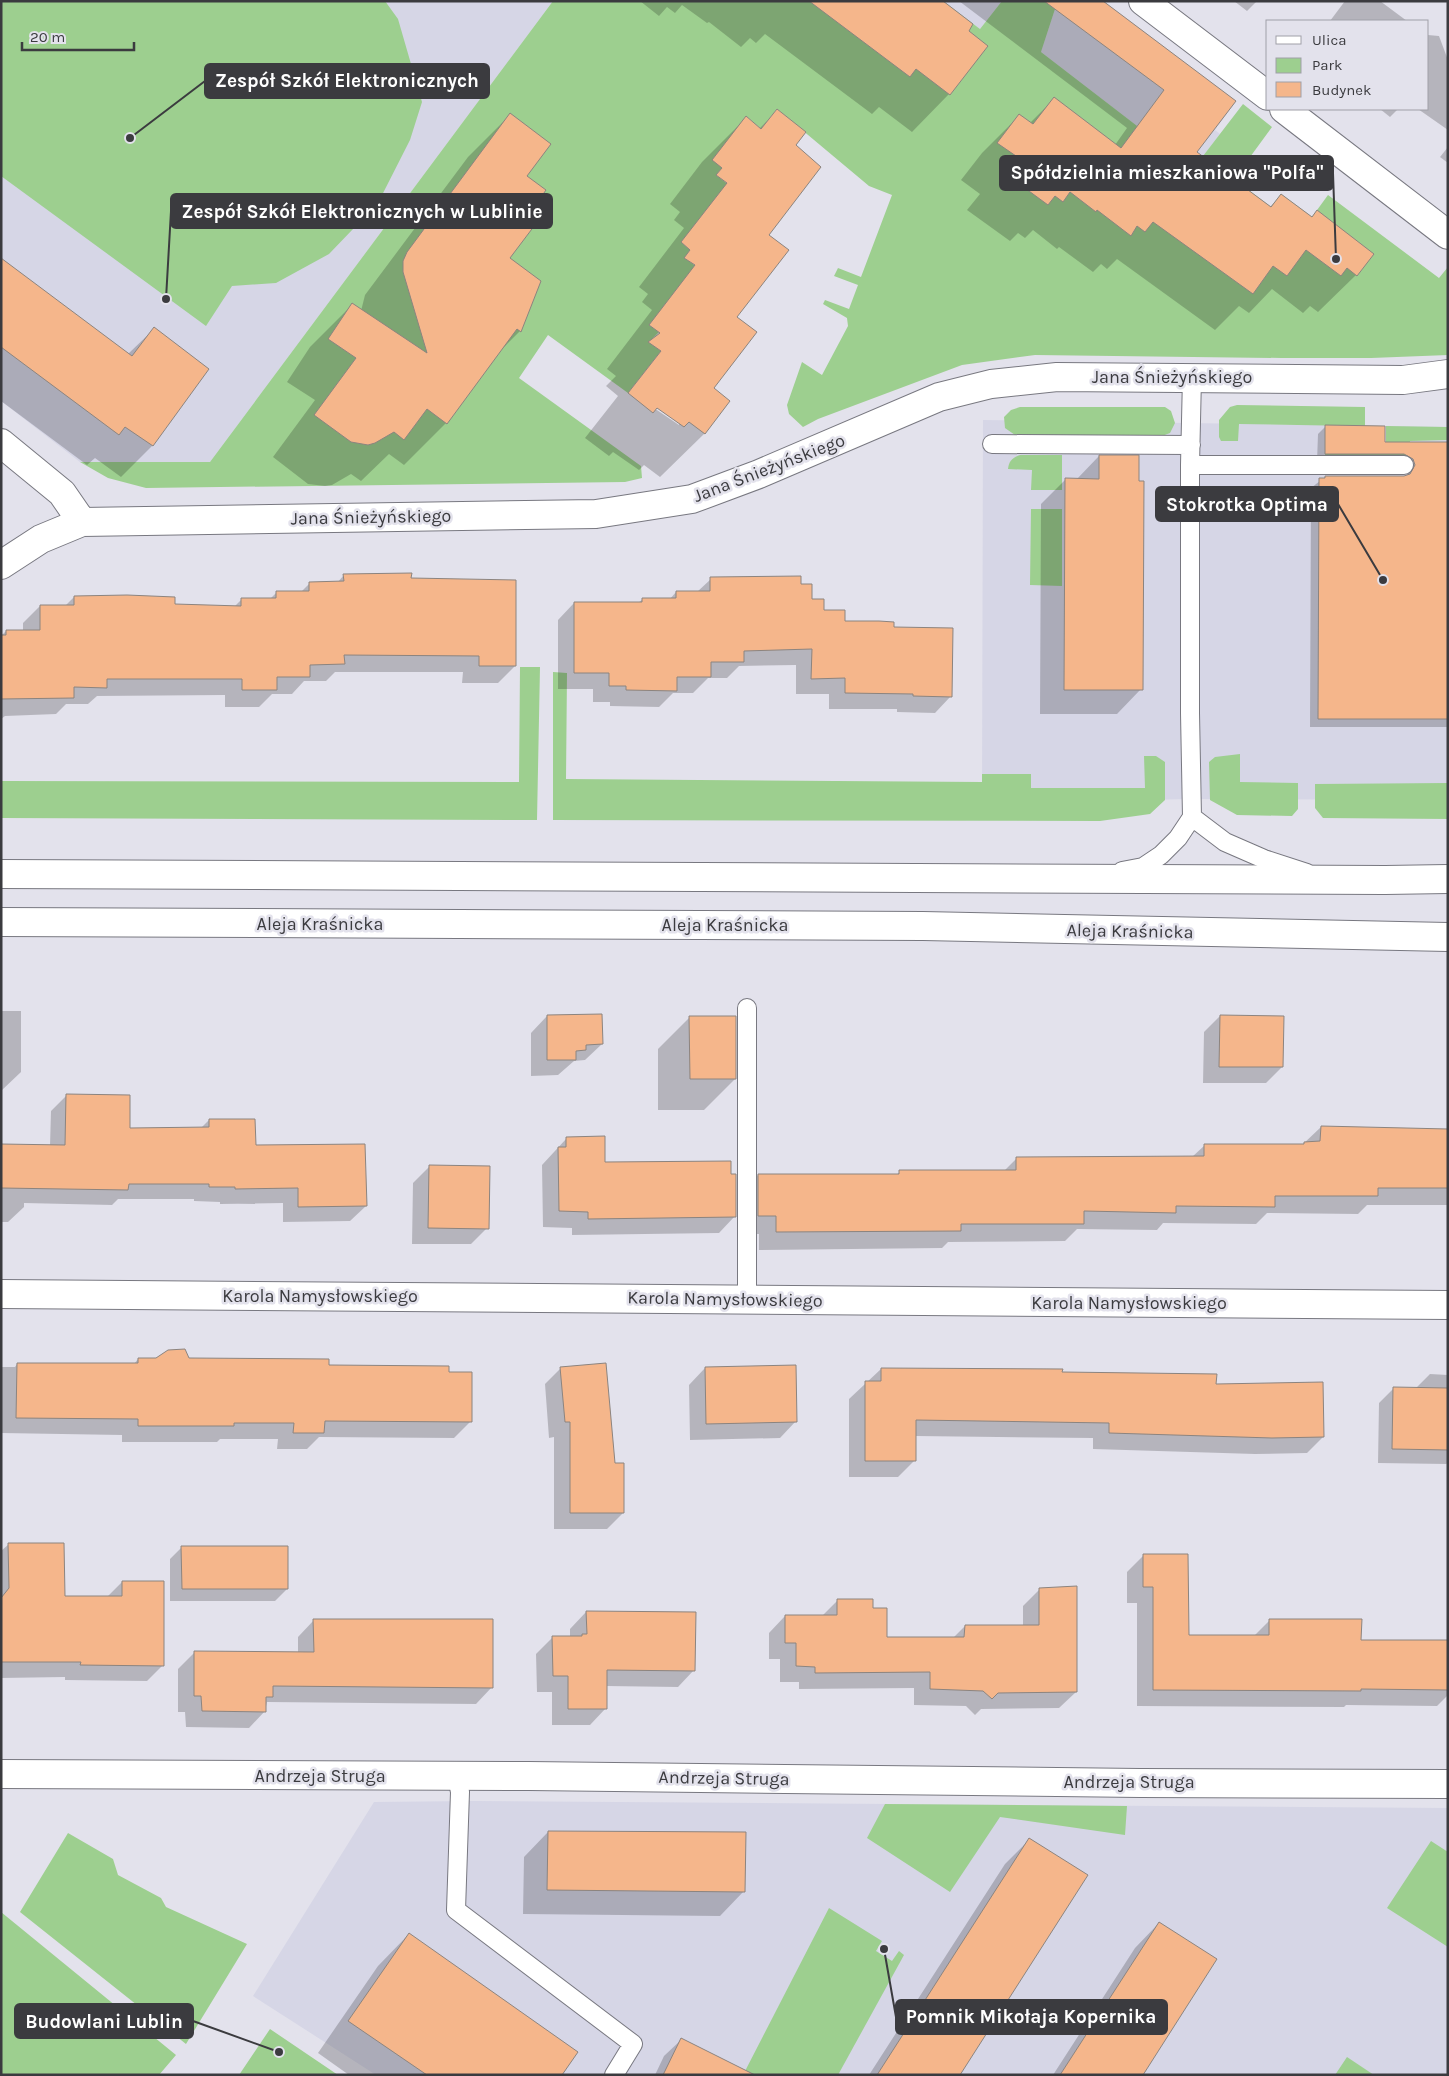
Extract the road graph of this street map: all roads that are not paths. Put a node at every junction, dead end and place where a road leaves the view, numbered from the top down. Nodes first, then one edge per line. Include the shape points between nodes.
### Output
1 (1143, 1) edge
2 (1266, 94) edge
3 (1285, 110) edge
4 (1448, 234) edge
5 (1448, 374) edge
6 (1192, 377) junction
7 (1, 443) edge
8 (992, 444) dead end
9 (1191, 445) junction
10 (1404, 464) dead end
11 (1190, 466) junction
12 (82, 522) junction
13 (1, 565) edge
14 (1192, 817) junction
15 (1, 874) edge
16 (1080, 878) junction
17 (1448, 879) edge
18 (1329, 880) junction
19 (1, 922) edge
20 (1448, 937) edge
21 (747, 1008) dead end
22 (1, 1294) edge
23 (747, 1299) junction
24 (1448, 1305) edge
25 (1, 1774) edge
26 (457, 1777) junction
27 (1448, 1784) edge
28 (614, 2075) edge

1 - 2 street
3 - 4 street
5 - 6 street, Jana Śnieżyńskiego via 1403,380
6 - 9 lane
6 - 12 street, Jana Śnieżyńskiego via 1057,377 977,386 939,397 692,499 596,514
7 - 12 street via 62,493
8 - 9 lane
9 - 11 lane
10 - 11 lane
11 - 14 lane
12 - 13 street, Jana Śnieżyńskiego via 41,539
14 - 16 lane via 1178,838 1143,867
14 - 18 lane via 1225,842 1264,859
15 - 16 street
16 - 18 street
17 - 18 street
19 - 20 street, Aleja Kraśnicka via 923,926
21 - 23 lane
22 - 23 street, Karola Namysłowskiego
23 - 24 street, Karola Namysłowskiego
25 - 26 street, Andrzeja Struga
26 - 27 street, Andrzeja Struga
26 - 28 lane via 460,1792 456,1910 634,2044

